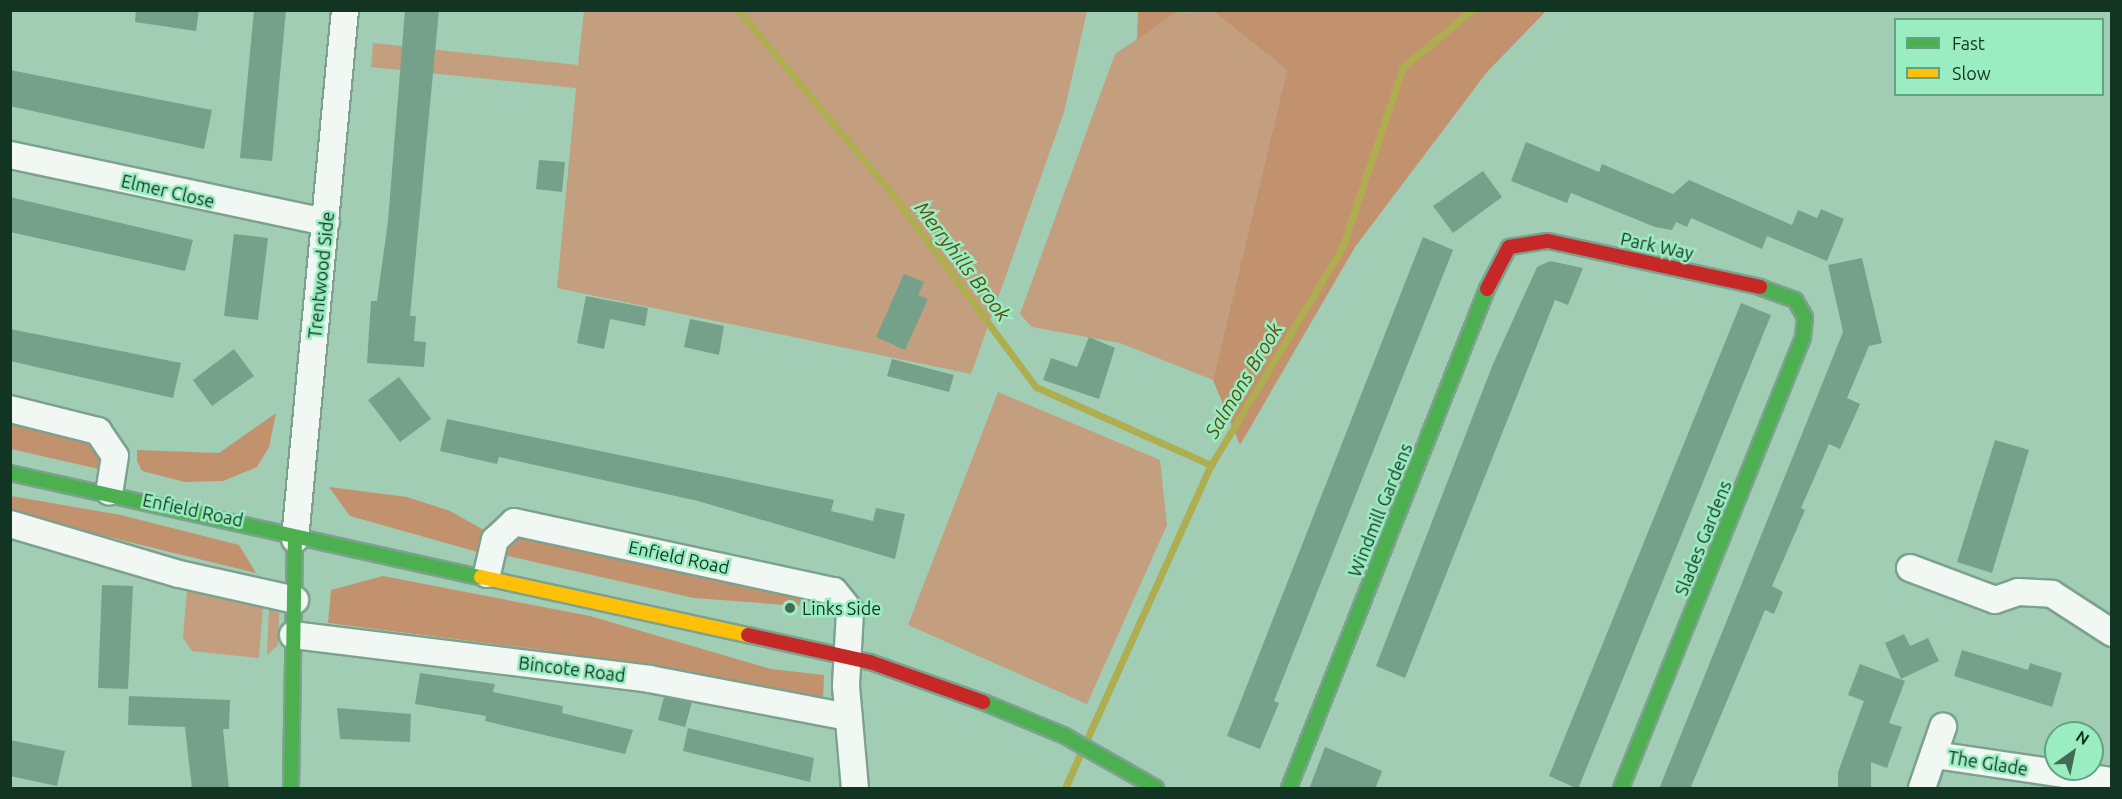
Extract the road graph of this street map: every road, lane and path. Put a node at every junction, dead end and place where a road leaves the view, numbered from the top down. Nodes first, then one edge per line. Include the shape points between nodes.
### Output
1 (345, 10) edge
2 (10, 155) edge
3 (326, 222) junction
4 (1509, 247) joint
5 (1795, 300) joint
6 (10, 409) edge
7 (10, 473) edge
8 (109, 492) junction
9 (10, 524) edge
10 (295, 539) junction
11 (1910, 568) dead end
12 (487, 574) junction
13 (295, 600) junction
14 (2112, 633) edge
15 (294, 635) junction
16 (846, 656) junction
17 (848, 717) junction
18 (1942, 727) dead end
19 (1935, 755) junction
20 (2112, 781) edge
21 (291, 789) edge
22 (855, 789) edge
23 (1156, 789) edge
24 (1289, 789) edge
25 (1622, 789) edge
26 (1922, 789) edge

1 - 3 street, Trentwood Side
2 - 3 street, Elmer Close
3 - 10 street, Trentwood Side
4 - 5 street, Park Way via 1548,241 1780,292
4 - 24 street, Windmill Gardens via 1496,266
5 - 25 street, Slades Gardens via 1805,317 1803,337
6 - 8 street via 98,431 115,456
7 - 8 street, Enfield Road
8 - 10 street, Enfield Road via 246,521
9 - 13 street via 178,574
10 - 12 street, Enfield Road
10 - 13 street
11 - 14 street via 1995,600 2018,592 2052,594
12 - 16 street, Enfield Road
12 - 16 street, Enfield Road via 495,540 514,522 834,591 850,611
13 - 15 street
15 - 17 street, Bincote Road via 649,679
15 - 21 street
16 - 17 street
16 - 23 street, Enfield Road via 943,685 1065,736
17 - 22 street
18 - 19 street, The Glade
19 - 20 street, The Glade
19 - 26 street, The Glade

